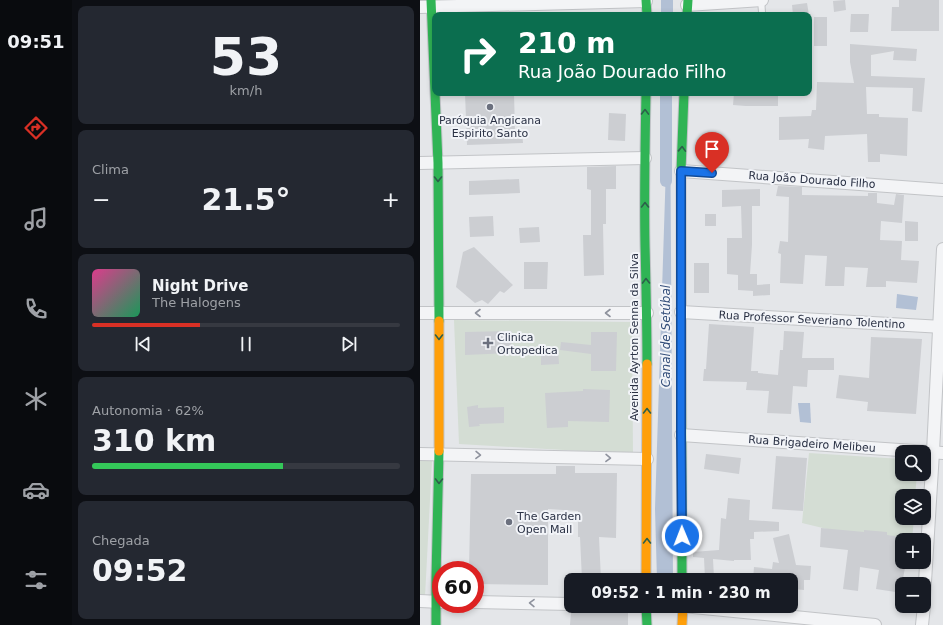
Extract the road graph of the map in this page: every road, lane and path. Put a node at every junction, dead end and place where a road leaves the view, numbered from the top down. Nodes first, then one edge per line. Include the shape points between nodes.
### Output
1 (646, 0) edge
2 (762, 4) edge
3 (427, 5) edge
4 (687, 7) edge
5 (647, 12) edge
6 (432, 77) edge
7 (433, 96) edge
8 (646, 96) edge
9 (684, 96) edge
10 (645, 158) junction
11 (420, 163) edge
12 (438, 163) junction
13 (681, 171) junction
14 (943, 190) edge
15 (943, 249) edge
16 (439, 312) junction
17 (681, 312) junction
18 (420, 313) edge
19 (647, 313) junction
20 (941, 327) edge
21 (681, 434) junction
22 (938, 453) edge
23 (420, 454) edge
24 (439, 454) junction
25 (647, 459) junction
26 (438, 561) edge
27 (646, 573) edge
28 (682, 573) edge
29 (926, 577) edge
30 (420, 602) edge
31 (432, 602) edge
32 (484, 602) edge
33 (564, 604) edge
34 (437, 613) edge
35 (646, 613) edge
36 (682, 613) edge
37 (753, 613) edge
38 (923, 613) edge
39 (436, 625) edge
40 (647, 625) edge
41 (682, 625) edge
42 (875, 625) edge
43 (922, 625) edge

1 - 3 street
1 - 5 main road
2 - 4 street
3 - 6 main road
7 - 12 main road
10 -> 8 main road, Avenida Ayrton Senna da Silva
13 -> 9 main road
10 - 12 street
19 -> 10 main road, Avenida Ayrton Senna da Silva
11 - 12 street
12 -> 16 main road
13 - 14 street, Rua João Dourado Filho
13 - 17 main road
15 - 20 street
16 - 18 street
19 -> 16 street
16 -> 24 main road
17 - 20 street, Rua Professor Severiano Tolentino
17 - 21 main road
25 -> 19 main road, Avenida Ayrton Senna da Silva
20 - 22 street
21 - 22 street, Rua Brigadeiro Melibeu
21 - 28 main road
22 - 29 street
23 - 24 street
24 -> 25 street
24 -> 26 main road
27 -> 25 main road, Avenida Ayrton Senna da Silva
30 - 31 street
33 -> 32 street
34 - 39 main road
35 - 40 main road
36 - 41 main road
37 - 42 street
38 - 43 street

